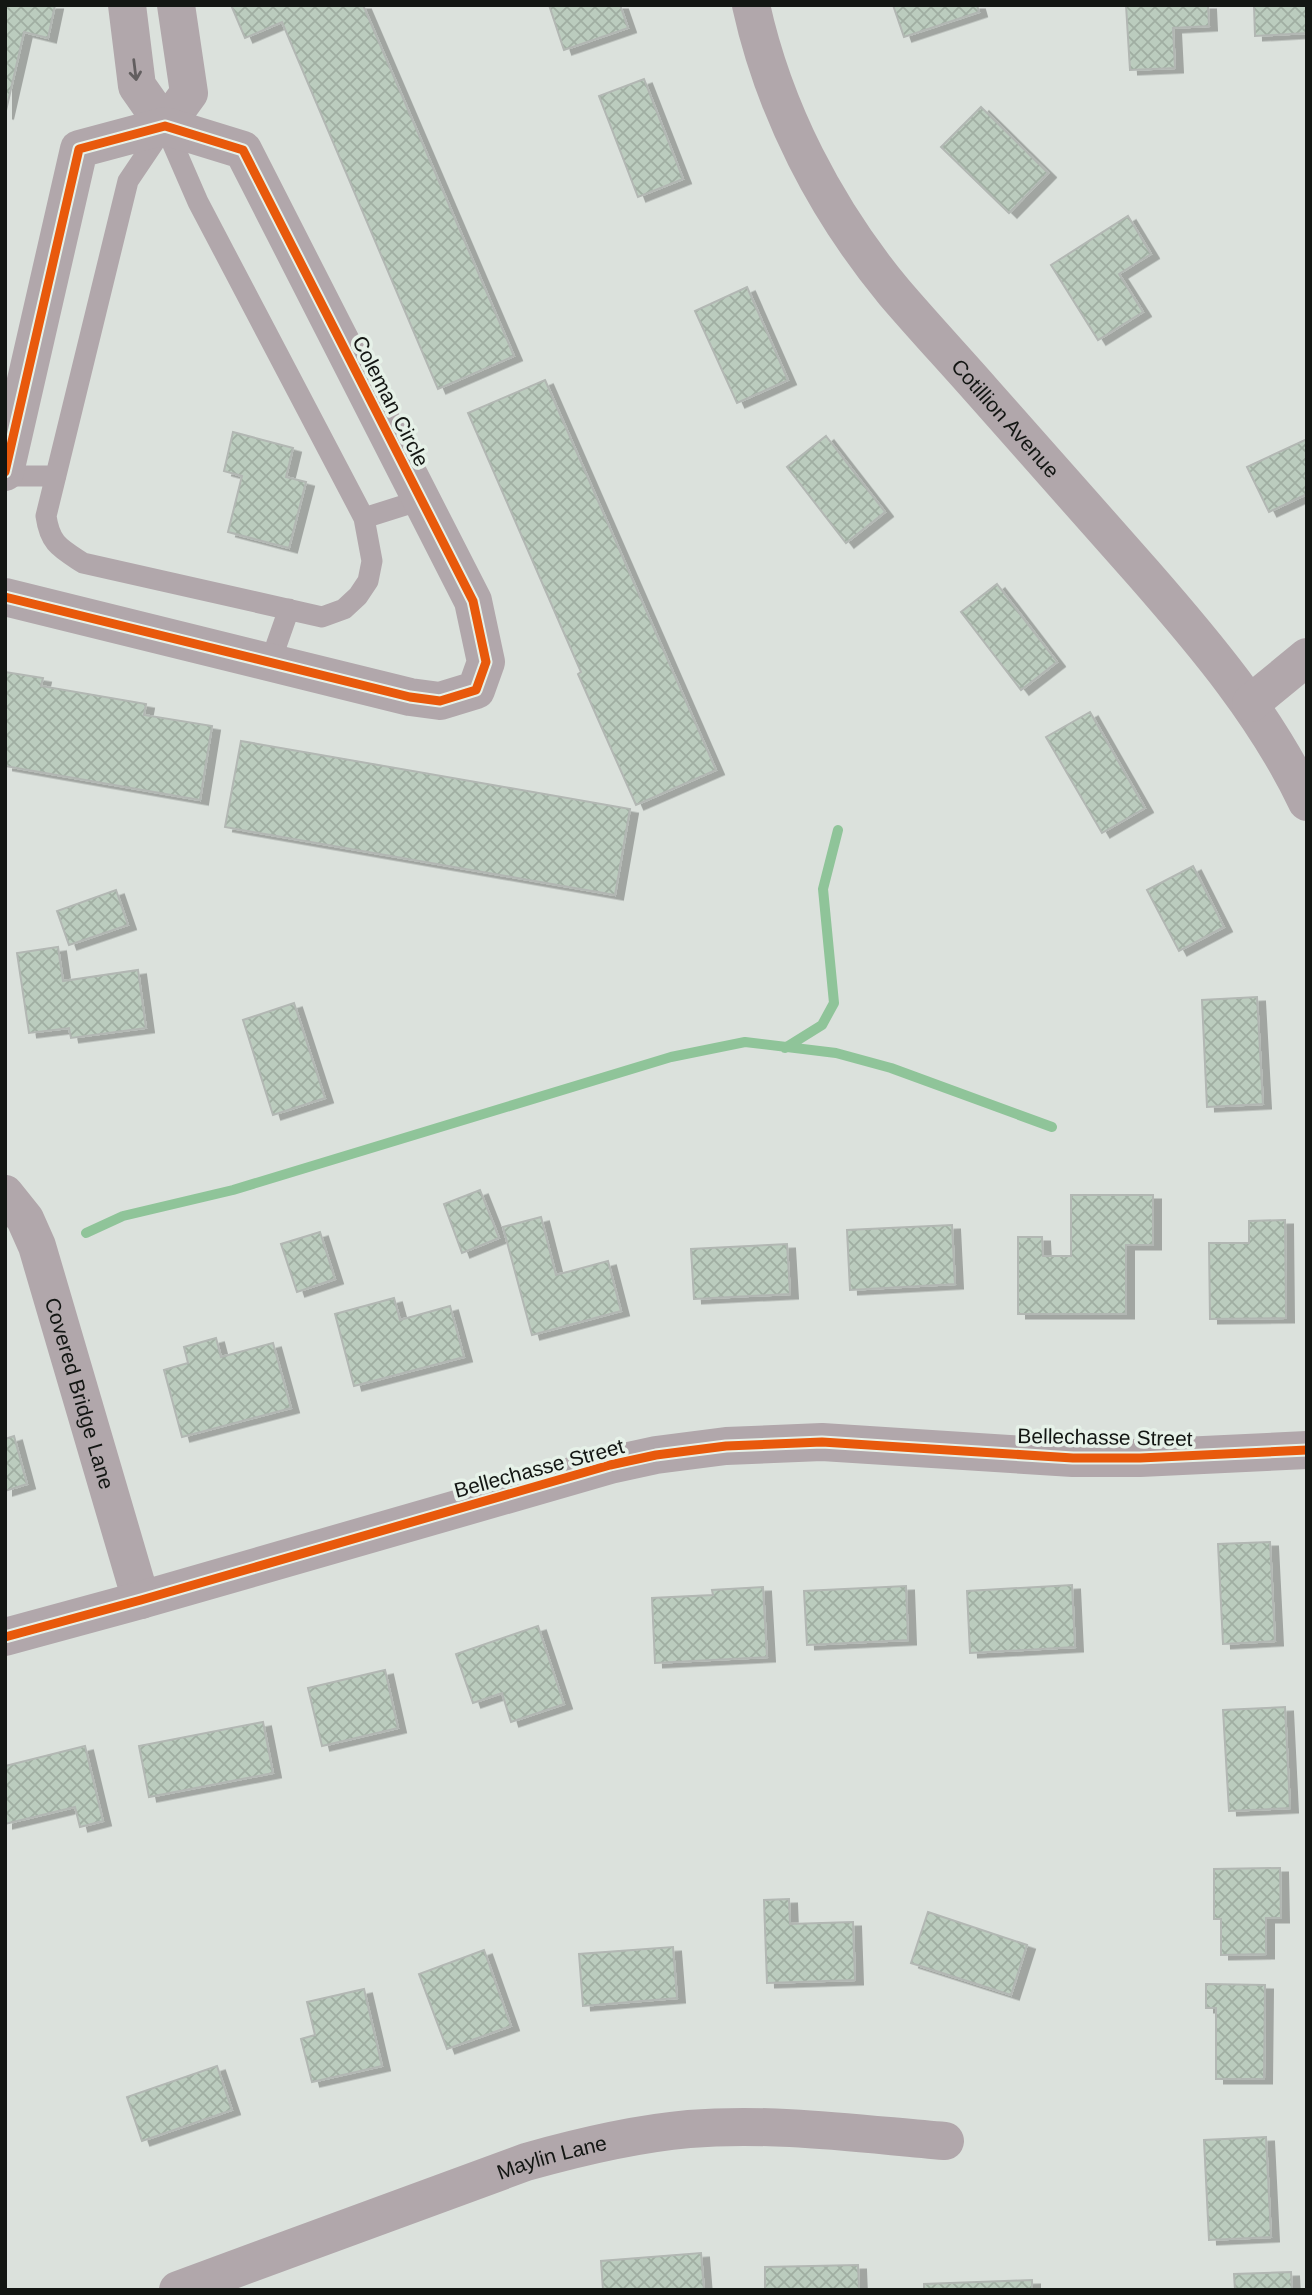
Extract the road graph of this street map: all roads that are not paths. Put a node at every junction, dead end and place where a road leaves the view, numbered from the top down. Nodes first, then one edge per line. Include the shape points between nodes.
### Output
1 (127, 5) edge
2 (176, 5) edge
3 (751, 5) edge
4 (165, 126) junction
5 (5, 474) edge
6 (55, 476) junction
7 (422, 500) junction
8 (363, 518) junction
9 (5, 597) edge
10 (289, 609) junction
11 (1307, 657) edge
12 (270, 663) junction
13 (1251, 704) junction
14 (1307, 802) edge
15 (5, 1194) edge
16 (1307, 1450) edge
17 (141, 1600) junction
18 (5, 1637) edge
19 (946, 2141) dead end
20 (177, 2290) edge

1 -> 4 street via 137,86
2 - 4 street via 189,93
3 - 13 street, Cotillion Avenue via 771,75 803,153 839,217 893,290 1203,641
4 - 5 street via 79,149
4 - 6 lane via 128,181
4 - 7 street, Coleman Circle via 243,150
4 - 8 lane via 198,202
5 - 6 lane
6 - 10 lane via 46,516 49,536 83,563
7 - 8 lane
7 - 12 street, Coleman Circle via 473,601 486,662 477,690 440,701
8 - 10 lane via 372,561 368,581 358,596 344,609 323,617
9 - 12 street, Coleman Circle
10 - 12 lane
11 - 13 street
13 - 14 street, Cotillion Avenue
15 - 17 street, Covered Bridge Lane via 25,1219 37,1246
16 - 17 street, Bellechasse Street via 1073,1458 822,1442 726,1446 656,1455
17 - 18 street, Bellechasse Street
19 - 20 street, Maylin Lane via 776,2127 689,2129 628,2137 526,2162

